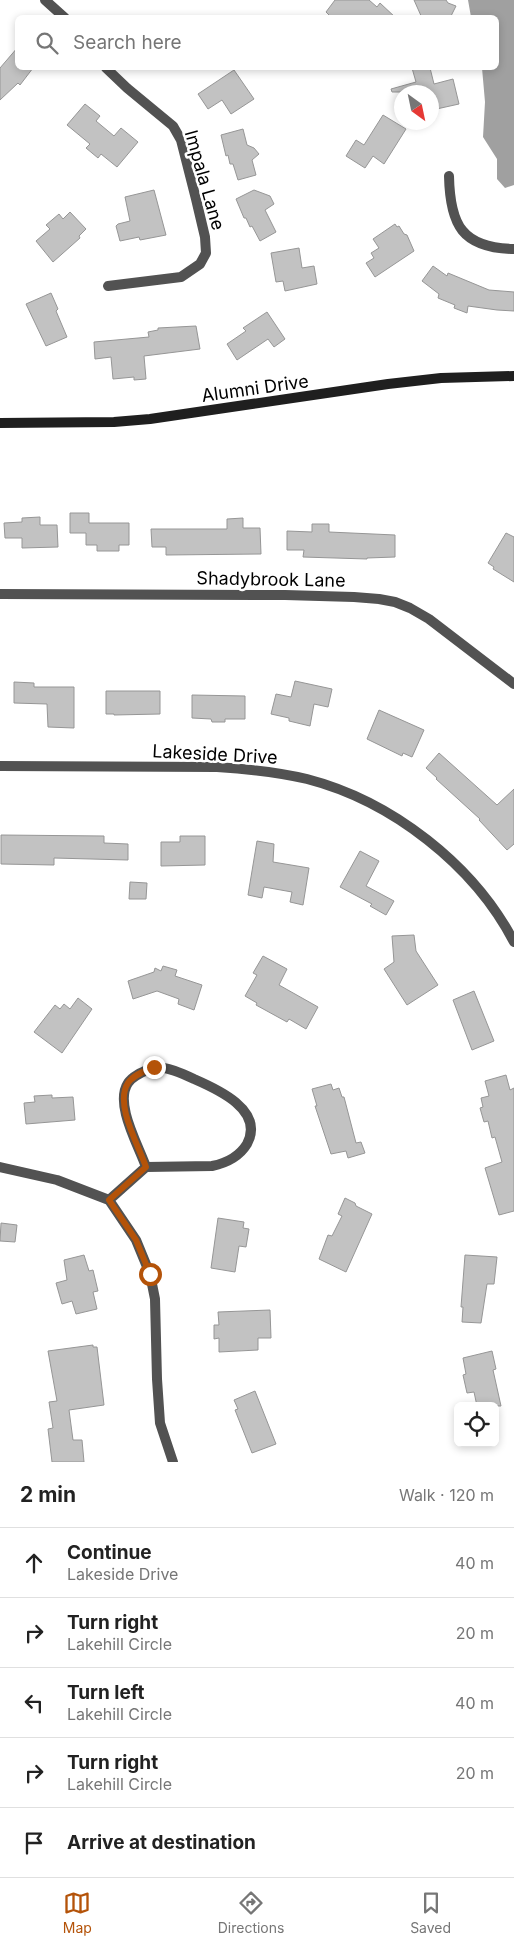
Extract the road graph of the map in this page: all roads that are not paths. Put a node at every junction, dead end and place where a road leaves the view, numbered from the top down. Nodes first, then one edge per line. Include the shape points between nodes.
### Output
1 (45, 0) edge
2 (62, 15) edge
3 (108, 70) edge
4 (448, 176) dead end
5 (514, 249) edge
6 (108, 286) dead end
7 (514, 376) edge
8 (0, 423) edge
9 (0, 594) edge
10 (514, 684) edge
11 (0, 766) edge
12 (514, 942) edge
13 (0, 1167) edge
14 (146, 1167) junction
15 (109, 1200) junction
16 (173, 1462) edge

1 - 2 street
3 - 6 street, Impala Lane via 173,126 181,140 206,253 200,264 181,277
4 - 5 street via 452,212 460,228 482,244
7 - 8 main road, Alumni Drive via 397,383 150,419
9 - 10 street, Shadybrook Lane via 285,594 379,599 410,608 429,619
11 - 12 street, Lakeside Drive via 217,767 309,780 366,802 431,842 465,874
13 - 15 street via 57,1180
14 - 14 street via 212,1166 229,1161 248,1142 251,1131 247,1115 236,1101 169,1068 154,1067 140,1073 129,1081 124,1091 124,1107
14 - 15 street
15 - 16 street via 136,1240 150,1274 155,1300 160,1423

